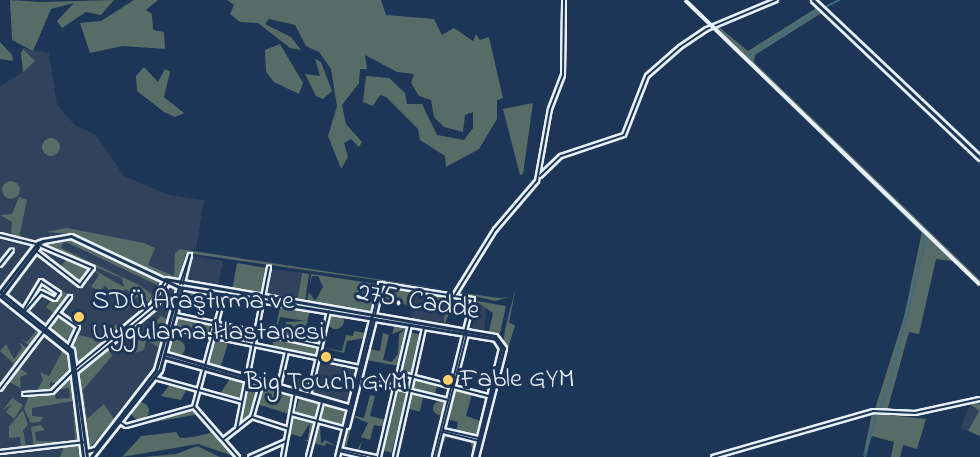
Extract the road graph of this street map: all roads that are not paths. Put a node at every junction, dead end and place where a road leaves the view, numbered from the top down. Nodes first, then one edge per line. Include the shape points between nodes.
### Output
1 (564, 0) edge
2 (776, 0) edge
3 (813, 0) edge
4 (980, 158) edge
5 (537, 181) junction
6 (0, 235) edge
7 (36, 247) junction
8 (12, 250) dead end
9 (188, 254) dead end
10 (0, 265) edge
11 (269, 267) dead end
12 (160, 278) junction
13 (167, 282) junction
14 (181, 286) junction
15 (40, 291) junction
16 (1, 294) edge
17 (224, 295) junction
18 (454, 296) junction
19 (70, 297) dead end
20 (264, 299) junction
21 (329, 310) junction
22 (23, 312) junction
23 (58, 313) junction
24 (176, 315) junction
25 (374, 316) junction
26 (410, 322) junction
27 (217, 324) junction
28 (424, 327) junction
29 (172, 328) junction
30 (46, 330) junction
31 (466, 330) junction
32 (257, 332) junction
33 (214, 336) junction
34 (254, 345) junction
35 (321, 346) junction
36 (68, 347) junction
37 (287, 352) junction
38 (164, 355) junction
39 (318, 358) junction
40 (207, 367) junction
41 (360, 367) junction
42 (74, 372) junction
43 (399, 373) junction
44 (413, 377) junction
45 (155, 378) junction
46 (246, 378) junction
47 (358, 378) junction
48 (262, 384) junction
49 (279, 386) junction
50 (395, 387) junction
51 (452, 387) junction
52 (0, 389) edge
53 (200, 390) junction
54 (410, 390) junction
55 (295, 392) junction
56 (24, 394) dead end
57 (309, 395) junction
58 (490, 397) junction
59 (980, 399) edge
60 (448, 400) junction
61 (322, 401) junction
62 (242, 402) junction
63 (194, 407) junction
64 (350, 408) junction
65 (291, 414) junction
66 (252, 417) junction
67 (317, 420) junction
68 (118, 422) junction
69 (344, 428) junction
70 (237, 429) junction
71 (288, 429) junction
72 (441, 431) junction
73 (224, 439) junction
74 (480, 440) junction
75 (286, 441) junction
76 (83, 442) junction
77 (340, 450) junction
78 (85, 451) junction
79 (0, 452) edge
80 (87, 457) edge
81 (238, 457) edge
82 (250, 457) edge
83 (283, 457) edge
84 (308, 457) edge
85 (338, 457) edge
86 (366, 457) edge
87 (378, 457) edge
88 (394, 457) edge
89 (435, 457) edge
90 (475, 457) edge
91 (713, 457) edge

1 - 5 street via 563,75 550,109
2 - 5 street via 707,28 680,47 647,76 627,132 561,156
3 - 4 street
5 - 18 street via 495,230
6 - 7 street
7 - 7 street via 93,268 80,285
7 - 12 street via 43,241 72,236
7 - 16 street
8 - 10 street
9 - 14 street
11 - 20 street
12 - 13 street
12 - 14 street
13 - 14 street
13 - 42 street via 152,307
14 - 17 street, 275. Cadde
14 - 20 street, 275. Cadde
14 - 24 street
14 - 38 street
15 - 15 street via 59,297 45,281
15 - 22 street
16 - 22 street
17 - 20 street, 275. Cadde
17 - 27 street
18 - 25 street via 381,284
18 - 31 street via 473,299
19 - 23 street
20 - 21 street, 275. Cadde
20 - 32 street
21 - 25 street, 275. Cadde
21 - 35 street
22 - 30 street
23 - 30 street
23 - 36 street via 78,327
24 - 27 street
24 - 29 street
25 - 26 street, 275. Cadde
25 - 41 street
25 - 47 street
26 - 28 street, 275. Cadde
26 - 31 street, 275. Cadde
26 - 43 street
27 - 32 street
27 - 33 street
28 - 31 street, 275. Cadde
28 - 44 street
29 - 33 street
29 - 38 street
30 - 36 street
30 - 52 street
31 - 51 street
31 - 58 street, 275. Cadde via 495,337 502,345
32 - 34 street
32 - 35 street
33 - 34 street
33 - 40 street
34 - 37 street
34 - 46 street
35 - 39 street
36 - 42 street
37 - 39 street
37 - 49 street
38 - 40 street
38 - 45 street
38 - 68 street
39 - 41 street
39 - 57 street
40 - 46 street
40 - 53 street
41 - 47 street
42 - 56 street via 52,392
42 - 76 street
43 - 44 street
43 - 50 street
44 - 51 street
44 - 54 street
45 - 53 street
45 - 68 street
46 - 48 street
46 - 49 street
46 - 62 street
47 - 50 street
47 - 64 street
48 - 55 street
48 - 66 street
49 - 55 street
50 - 54 street
50 - 87 street
51 - 58 street
51 - 60 street
51 - 72 street
53 - 62 street
53 - 63 street
54 - 60 street
54 - 88 street
55 - 57 street
55 - 61 street
55 - 65 street
57 - 64 street
58 - 74 street
59 - 91 street via 917,413 873,411
60 - 72 street
61 - 64 street
61 - 67 street
62 - 70 street
63 - 68 street via 127,426
63 - 73 street
64 - 69 street
64 - 77 street
65 - 67 street
65 - 71 street
66 - 70 street
66 - 71 street
67 - 69 street
67 - 84 street
68 - 78 street via 94,450
68 - 80 street
69 - 77 street
70 - 73 street
71 - 75 street
72 - 74 street
72 - 89 street
73 - 81 street
74 - 90 street
75 - 82 street
75 - 83 street
76 - 78 street
76 - 79 street
77 - 85 street
77 - 86 street
77 - 87 street
78 - 80 street

